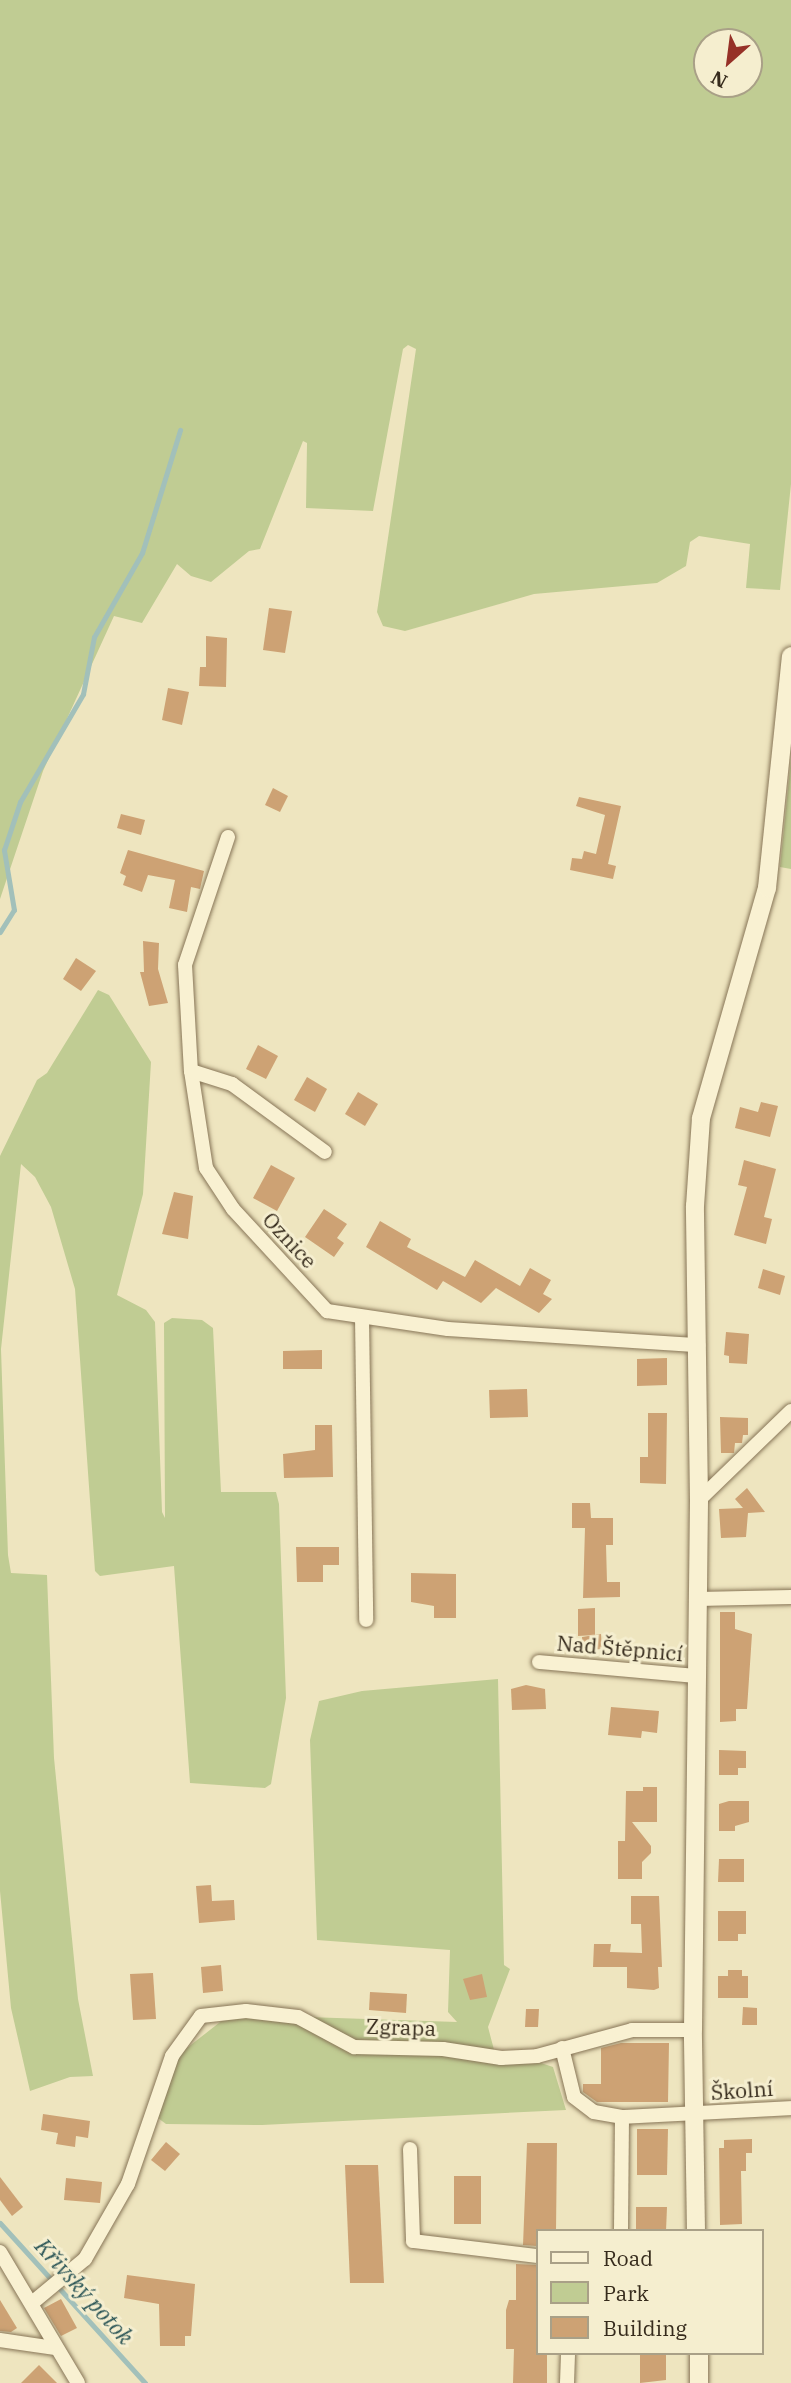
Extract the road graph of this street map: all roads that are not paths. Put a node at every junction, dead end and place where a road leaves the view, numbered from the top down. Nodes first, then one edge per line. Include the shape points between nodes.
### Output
1 (791, 656) edge
2 (228, 837) dead end
3 (191, 1071) junction
4 (325, 1152) dead end
5 (362, 1317) junction
6 (698, 1345) junction
7 (791, 1411) edge
8 (699, 1500) junction
9 (791, 1597) edge
10 (698, 1600) junction
11 (366, 1620) dead end
12 (539, 1662) dead end
13 (697, 1676) junction
14 (693, 2030) junction
15 (562, 2048) junction
16 (791, 2108) edge
17 (696, 2115) junction
18 (622, 2117) junction
19 (410, 2149) dead end
20 (621, 2229) edge
21 (696, 2229) edge
22 (0, 2252) edge
23 (536, 2256) edge
24 (32, 2303) junction
25 (0, 2340) edge
26 (55, 2348) junction
27 (568, 2355) edge
28 (699, 2355) edge
29 (78, 2383) edge
30 (567, 2383) edge
31 (699, 2383) edge

1 - 6 street via 764,899 701,1118 695,1206
2 - 3 street, Oznice via 185,965
3 - 4 street via 232,1084
3 - 5 street, Oznice via 206,1168 233,1209 327,1311
5 - 6 street, Oznice via 449,1329
5 - 11 street
6 - 8 street
7 - 8 street
8 - 10 street
9 - 10 street
10 - 13 street
12 - 13 street, Nad Štěpnicí
13 - 14 street
14 - 15 street, Zgrapa via 632,2030
14 - 17 street
15 - 18 street, Školní via 574,2097 594,2112
15 - 24 street, Zgrapa via 501,2058 443,2049 354,2047 298,2017 246,2011 201,2016 172,2056 128,2184 85,2259
16 - 17 street, Školní
17 - 18 street, Školní
17 - 21 street
18 - 20 street
19 - 23 street via 409,2237 422,2245
22 - 24 street
24 - 26 street
25 - 26 street
26 - 29 street
27 - 30 street
28 - 31 street

